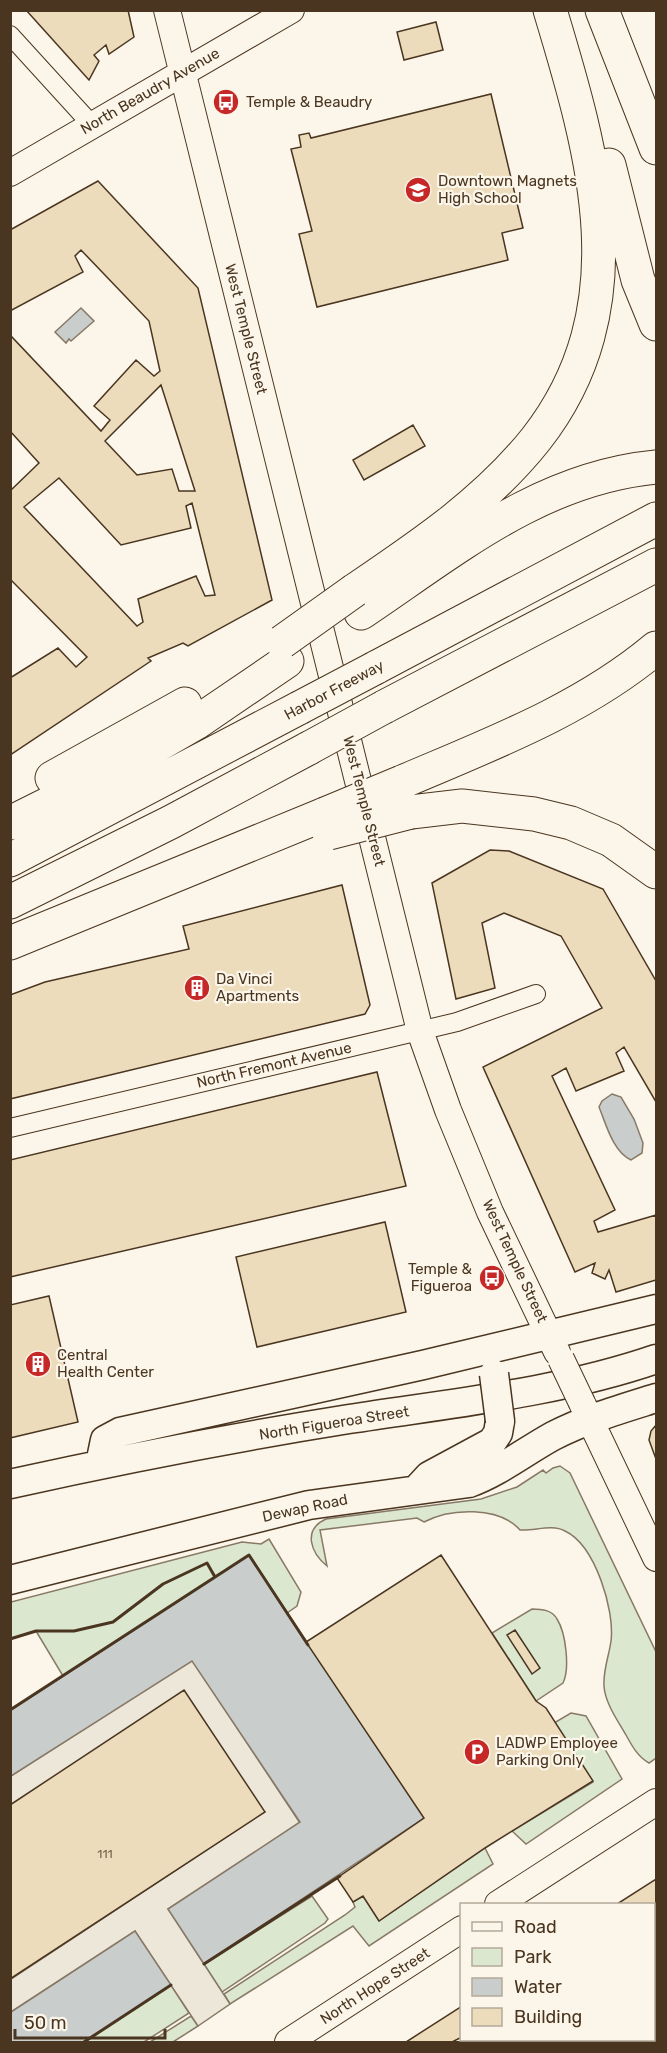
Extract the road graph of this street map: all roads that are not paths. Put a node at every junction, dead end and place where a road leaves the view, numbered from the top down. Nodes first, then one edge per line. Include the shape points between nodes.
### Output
1 (167, 10) edge
2 (291, 10) edge
3 (550, 10) edge
4 (556, 10) edge
5 (602, 10) edge
6 (10, 35) edge
7 (182, 73) junction
8 (92, 125) junction
9 (657, 148) edge
10 (10, 173) edge
11 (657, 324) edge
12 (657, 467) edge
13 (657, 519) edge
14 (643, 572) edge
15 (358, 601) junction
16 (657, 648) edge
17 (285, 652) junction
18 (407, 797) junction
19 (10, 803) edge
20 (10, 823) edge
21 (10, 860) edge
22 (657, 872) edge
23 (10, 902) edge
24 (10, 943) edge
25 (536, 994) dead end
26 (420, 1031) junction
27 (10, 1128) edge
28 (657, 1309) edge
29 (549, 1334) junction
30 (474, 1352) junction
31 (657, 1359) edge
32 (657, 1398) edge
33 (586, 1411) junction
34 (100, 1464) junction
35 (10, 1484) edge
36 (416, 1491) junction
37 (657, 1558) edge
38 (10, 1580) edge
39 (657, 1802) edge
40 (501, 1903) edge
41 (460, 1930) edge
42 (288, 2043) edge

1 - 7 main road, West Temple Street
2 - 7 main road, North Beaudry Avenue
3 - 15 highway via 578,109 598,222 598,292 584,355 554,412 513,465
4 - 11 highway via 591,103 638,280
5 - 9 highway
6 - 8 street
7 - 8 main road, North Beaudry Avenue
7 - 26 main road, West Temple Street
8 - 10 main road, North Beaudry Avenue
12 - 15 highway via 620,471 557,491
13 - 21 highway, Harbor Freeway, bridge
14 - 23 highway, bridge via 171,822
15 - 17 highway
16 - 18 highway via 589,697 507,738
17 - 19 highway
17 - 20 highway via 196,723 104,776
18 - 22 highway via 534,814 571,823 610,840
18 - 24 highway, bridge via 327,823 285,849 198,867
25 - 26 street, North Fremont Avenue via 471,1018
26 - 27 street, North Fremont Avenue
26 - 29 main road, West Temple Street via 490,1212
28 - 29 main road
29 - 30 main road
29 - 33 main road, West Temple Street, bridge
30 - 34 main road via 120,1432 105,1440
30 - 36 main road, bridge via 490,1364 494,1374 498,1433 492,1442 429,1476
31 - 34 main road, North Figueroa Street via 607,1374 476,1402 350,1419
32 - 33 main road, Dewap Road
33 - 36 main road, Dewap Road via 555,1435 487,1476 469,1483
33 - 37 main road, West Temple Street
34 - 35 main road, North Figueroa Street
36 - 38 main road, Dewap Road via 309,1505
39 - 40 main road
41 - 42 main road, North Hope Street

